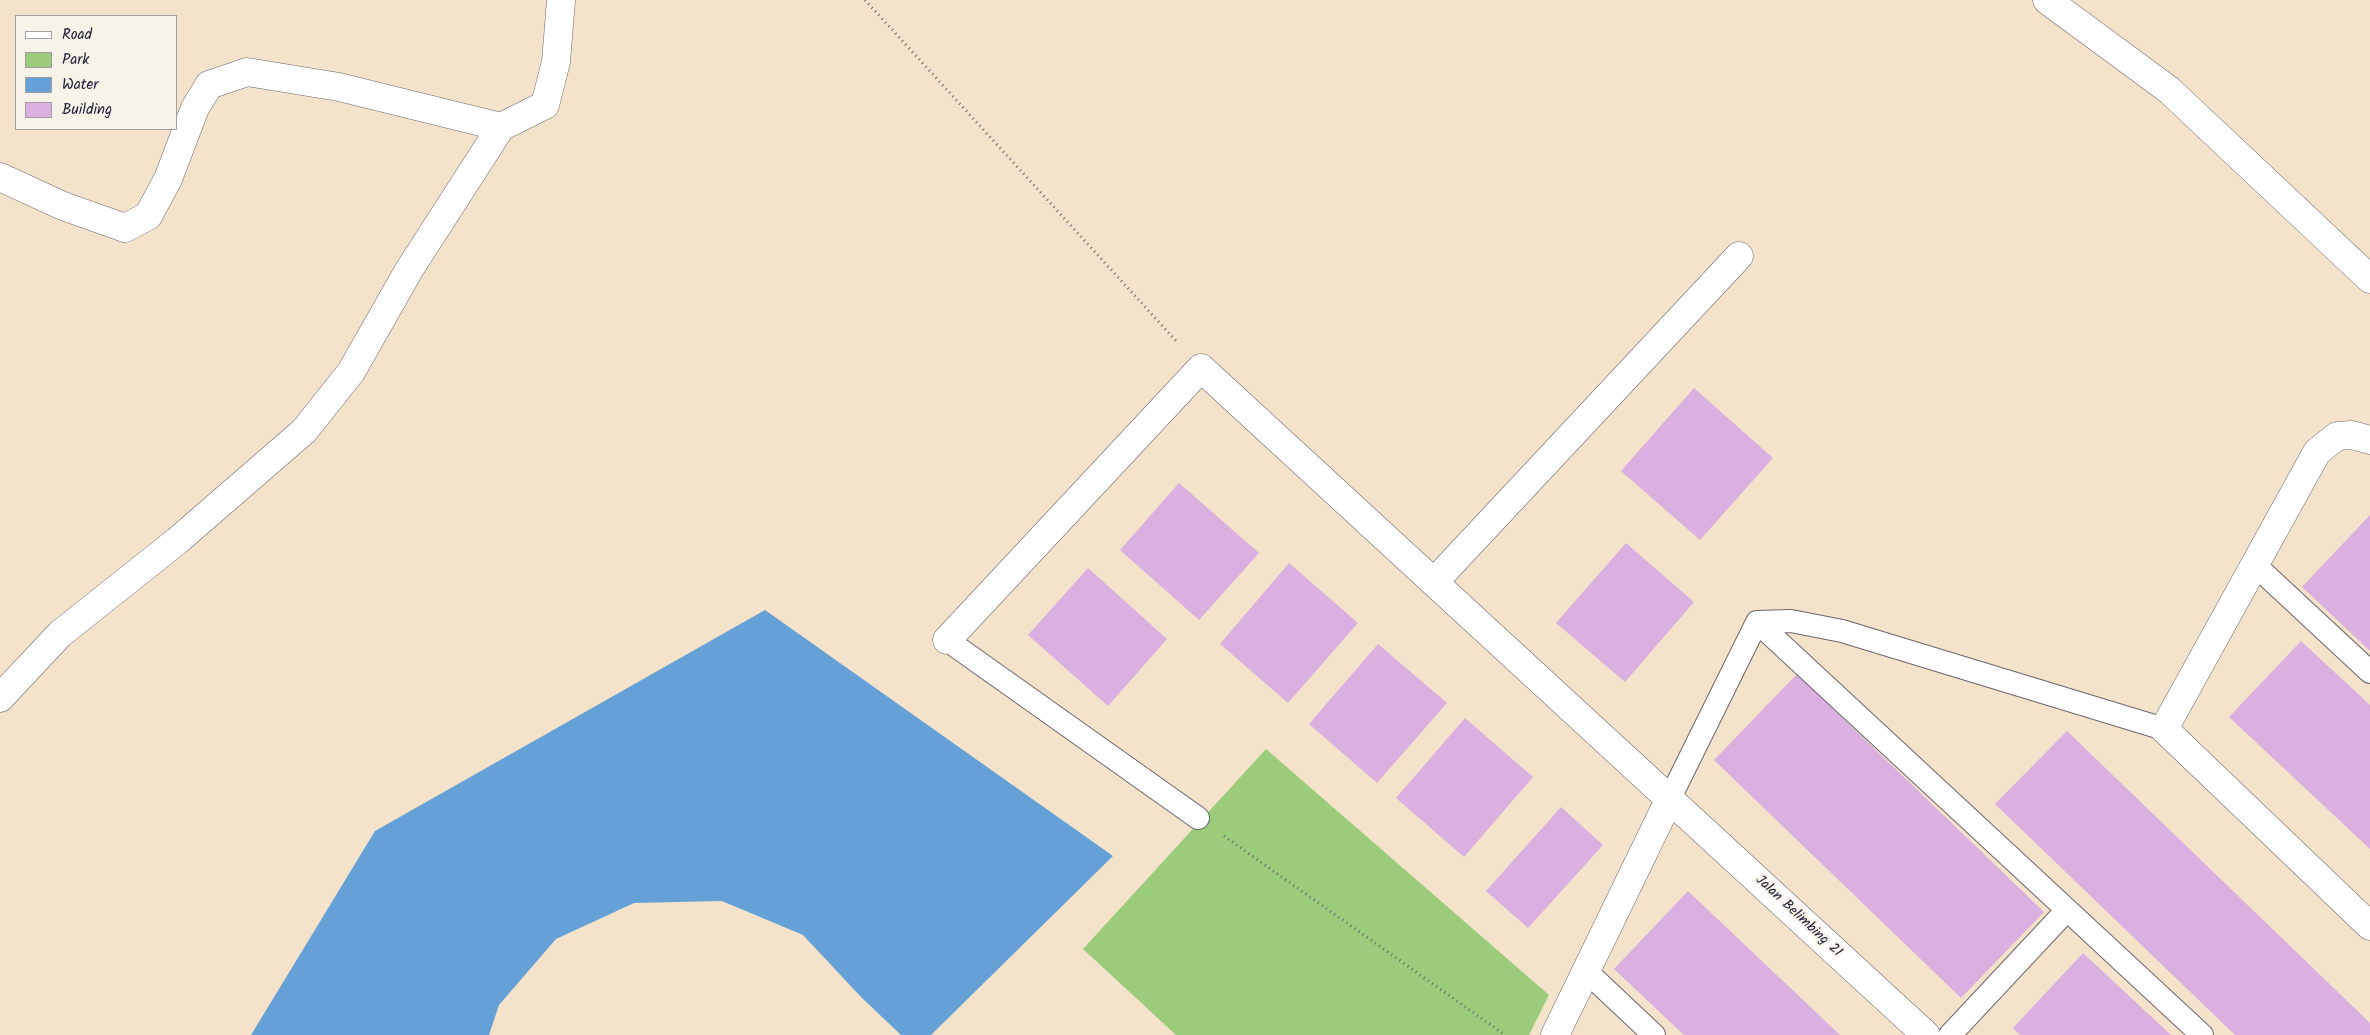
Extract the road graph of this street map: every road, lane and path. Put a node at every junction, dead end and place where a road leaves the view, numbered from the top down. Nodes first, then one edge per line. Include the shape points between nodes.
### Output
1 (560, 0) edge
2 (865, 0) edge
3 (2047, 0) edge
4 (501, 126) junction
5 (0, 177) edge
6 (1739, 256) dead end
7 (2370, 278) edge
8 (1201, 368) junction
9 (2370, 440) edge
10 (2255, 565) junction
11 (1435, 581) junction
12 (1757, 622) junction
13 (947, 640) joint
14 (2370, 672) edge
15 (0, 698) edge
16 (2164, 729) junction
17 (1670, 798) junction
18 (1198, 818) joint
19 (2066, 911) junction
20 (2370, 926) edge
21 (1586, 971) junction
22 (1505, 1035) edge
23 (1555, 1035) edge
24 (1654, 1035) edge
25 (1926, 1035) edge
26 (1950, 1035) edge
27 (2202, 1035) edge

1 - 4 street via 556,62 545,105
2 - 8 path
3 - 7 street via 2168,90
4 - 5 street via 339,86 247,72 209,85 195,108 168,179 148,216 125,228 64,206
4 - 15 street via 409,270 351,372 304,431 177,541 60,634
6 - 11 street
8 - 11 street, Jalan Belimbing 21
8 - 13 street
9 - 10 street via 2352,435 2337,436 2317,452
10 - 14 lane
10 - 16 street
11 - 17 street, Jalan Belimbing 21
12 - 16 lane via 1790,621 1842,631
12 - 17 lane
12 - 19 lane
13 - 18 lane
16 - 20 street
17 - 21 street
17 - 25 street, Jalan Belimbing 21
18 - 22 path
19 - 26 lane
19 - 27 lane
21 - 23 street
21 - 24 lane

